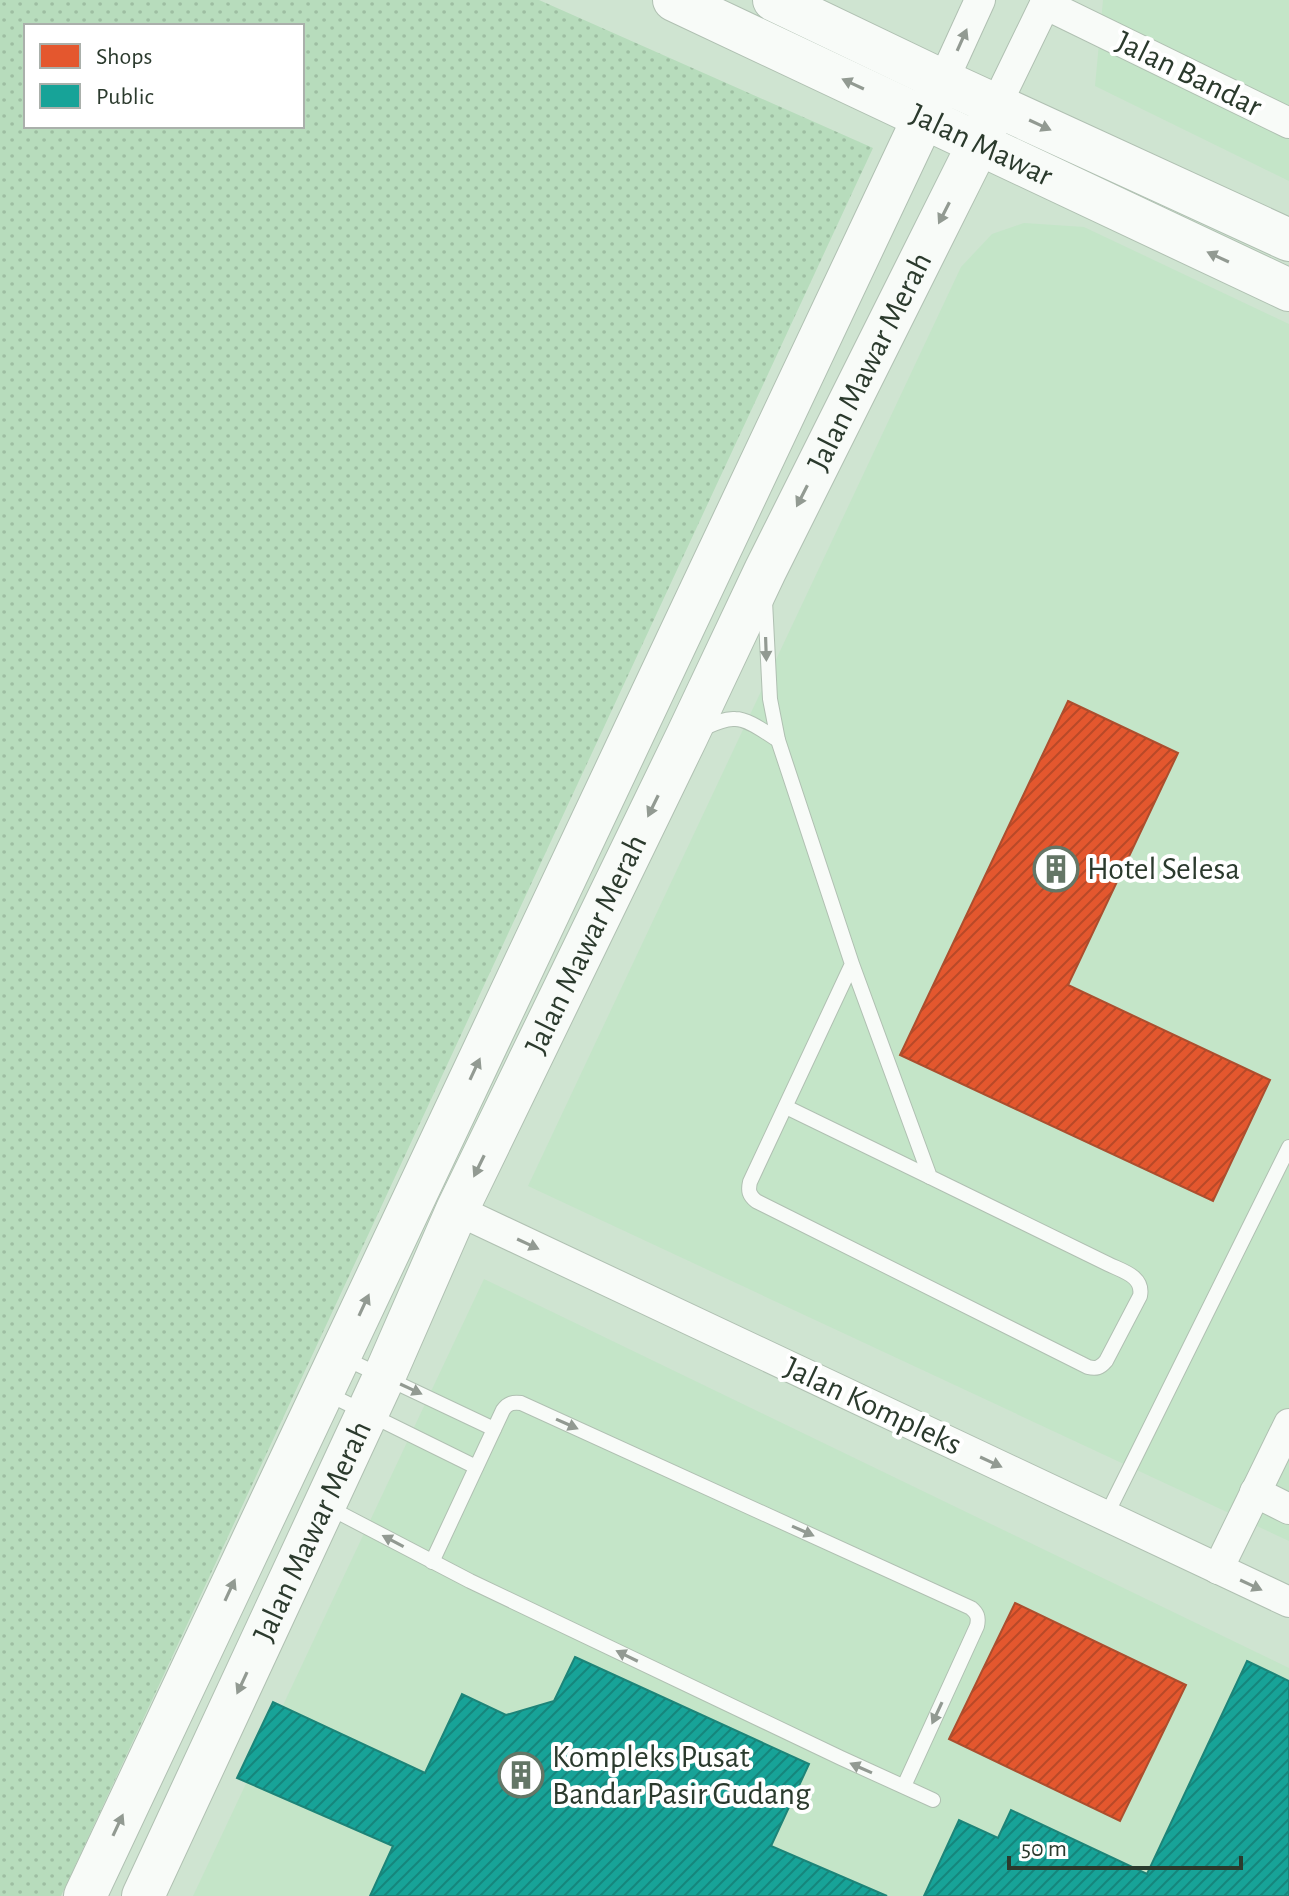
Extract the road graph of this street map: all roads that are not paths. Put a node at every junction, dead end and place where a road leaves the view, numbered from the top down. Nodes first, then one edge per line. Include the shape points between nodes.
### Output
1 (674, 0) edge
2 (774, 0) edge
3 (980, 0) edge
4 (1046, 2) edge
5 (943, 81) junction
6 (996, 105) junction
7 (924, 117) junction
8 (1289, 123) edge
9 (979, 143) junction
10 (1289, 240) edge
11 (1289, 290) edge
12 (765, 571) junction
13 (687, 736) junction
14 (778, 740) junction
15 (852, 964) junction
16 (786, 1107) junction
17 (1289, 1147) edge
18 (930, 1177) junction
19 (457, 1210) junction
20 (332, 1374) junction
21 (375, 1395) junction
22 (1289, 1424) edge
23 (494, 1429) junction
24 (476, 1467) junction
25 (1255, 1492) junction
26 (325, 1505) junction
27 (1289, 1509) edge
28 (1106, 1516) junction
29 (432, 1562) junction
30 (1218, 1569) junction
31 (1289, 1602) edge
32 (904, 1786) junction
33 (933, 1800) dead end
34 (85, 1896) edge
35 (143, 1896) edge

7 -> 1 street, Jalan Mawar
2 - 5 street, Jalan Mawar
5 -> 3 street, Jalan Mawar Merah
4 - 6 street, Jalan Mawar Merah
4 - 8 street, Jalan Bandar
5 - 6 street, Jalan Mawar
5 - 7 street, Jalan Mawar Merah
6 - 9 street, Jalan Mawar Merah
6 -> 10 street, Jalan Mawar
7 - 9 street, Jalan Mawar
20 -> 7 street, Jalan Mawar Merah
11 -> 9 street, Jalan Mawar
9 -> 12 street, Jalan Mawar Merah
12 - 13 street, Jalan Mawar Merah
12 -> 14 lane via 767,661
13 - 14 lane via 735,718
13 -> 19 street, Jalan Mawar Merah
14 - 15 lane
15 - 16 lane
15 - 18 lane
16 - 18 lane
16 - 18 lane via 750,1182 751,1196 1074,1361 1101,1367 1140,1296 1139,1282
17 - 28 lane
19 - 21 street, Jalan Mawar Merah
19 -> 28 street, Jalan Kompleks
20 - 21 lane
20 - 21 lane
34 -> 20 street, Jalan Mawar Merah
21 -> 23 lane
21 - 24 lane
21 - 26 street, Jalan Mawar Merah
22 - 25 street
23 - 24 lane
23 -> 32 lane via 507,1404 521,1403 976,1612 977,1626
24 - 29 lane
25 - 27 street
25 - 30 street
29 -> 26 lane
26 -> 35 street, Jalan Mawar Merah
28 - 30 street, Jalan Kompleks
32 -> 29 lane
30 -> 31 street, Jalan Kompleks
32 - 33 lane

